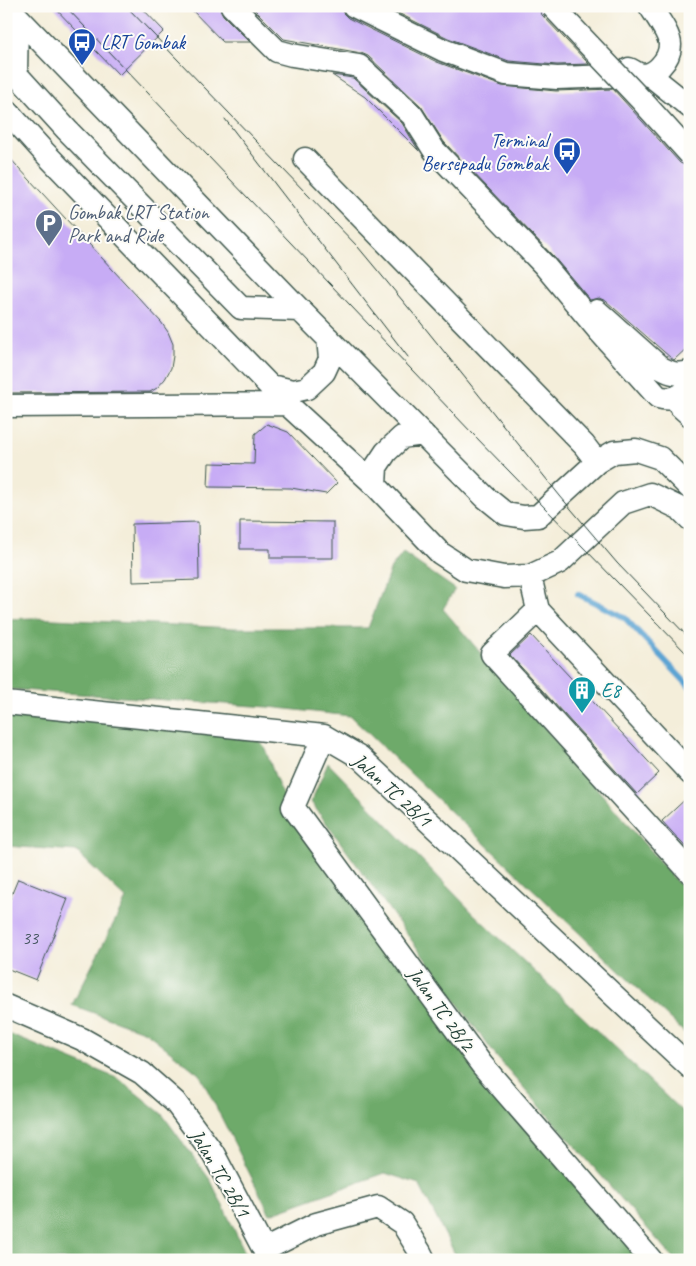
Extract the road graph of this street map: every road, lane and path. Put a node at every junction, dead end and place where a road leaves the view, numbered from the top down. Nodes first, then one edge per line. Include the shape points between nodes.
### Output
1 (232, 6) edge
2 (354, 6) edge
3 (552, 6) edge
4 (566, 6) edge
5 (650, 6) edge
6 (12, 12) edge
7 (645, 75) junction
8 (690, 107) edge
9 (6, 110) edge
10 (690, 154) edge
11 (305, 160) dead end
12 (544, 265) junction
13 (300, 310) junction
14 (328, 338) junction
15 (690, 372) edge
16 (270, 386) junction
17 (674, 394) edge
18 (287, 404) junction
19 (6, 406) edge
20 (690, 416) edge
21 (423, 434) junction
22 (597, 462) junction
23 (374, 486) junction
24 (690, 488) edge
25 (690, 519) edge
26 (530, 576) junction
27 (538, 610) junction
28 (6, 703) edge
29 (324, 736) junction
30 (690, 773) edge
31 (690, 872) edge
32 (6, 1006) edge
33 (690, 1067) edge
34 (265, 1255) edge
35 (424, 1260) edge
36 (652, 1260) edge

1 - 12 street via 277,51 359,66 412,115 434,150
2 - 7 street via 443,50 506,74 557,78
3 - 10 street, bridge
4 - 7 street via 622,65
5 - 7 street via 670,44 661,66
6 - 13 street
6 - 13 street via 16,74 68,130 241,308
7 - 8 street
9 - 16 street
11 - 22 street
12 - 15 street via 662,368 672,374
12 - 17 street via 600,332
13 - 14 street
14 - 16 street via 330,359 324,372 307,388 294,391
14 - 21 street
16 - 18 street
17 - 20 street
18 - 19 street
18 - 23 street
21 - 22 street via 485,497 506,514 524,517 538,516
21 - 23 street via 402,437 386,452 376,467
22 - 24 street via 614,452 636,450 660,458
23 - 26 street via 440,553 466,570 504,577
25 - 26 street via 679,508 650,494 623,503 560,562
26 - 27 street
27 - 30 street
27 - 31 street via 492,654
28 - 29 street, Jalan TC 2B/1
29 - 33 street, Jalan TC 2B/1 via 360,757
29 - 36 street, Jalan TC 2B/2 via 293,807 482,1065
32 - 34 street, Jalan TC 2B/1 via 82,1039 142,1073 175,1102 213,1153
34 - 35 street via 316,1224 378,1207 402,1223

